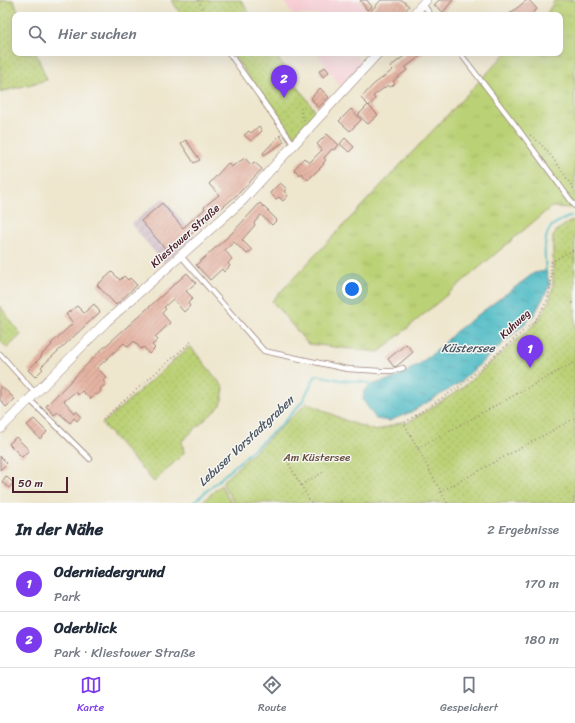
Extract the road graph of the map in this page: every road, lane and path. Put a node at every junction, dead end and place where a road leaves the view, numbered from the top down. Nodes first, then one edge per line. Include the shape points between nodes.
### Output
1 (198, 0) edge
2 (424, 2) edge
3 (204, 12) edge
4 (416, 12) edge
5 (429, 12) edge
6 (231, 56) edge
7 (375, 56) edge
8 (462, 56) edge
9 (301, 108) dead end
10 (302, 117) dead end
11 (525, 131) dead end
12 (294, 145) junction
13 (575, 191) edge
14 (575, 206) edge
15 (575, 249) edge
16 (181, 256) junction
17 (575, 302) edge
18 (572, 303) dead end
19 (192, 342) dead end
20 (0, 354) edge
21 (575, 362) edge
22 (403, 368) dead end
23 (32, 396) junction
24 (575, 418) edge
25 (103, 419) dead end
26 (0, 429) edge
27 (418, 448) junction
28 (285, 457) dead end
29 (90, 459) dead end
30 (325, 471) dead end
31 (301, 485) junction
32 (440, 492) junction
33 (342, 500) dead end
34 (311, 503) edge
35 (337, 503) edge
36 (447, 503) edge

1 - 3 path
2 - 4 street
2 - 5 lane
6 - 12 lane
7 - 12 street, Kliestower Straße
8 - 14 lane
9 - 10 path
11 - 13 path via 551,155
12 - 16 street, Kliestower Straße via 242,201
15 - 27 path, Kuhweg via 551,262 551,285 546,301 534,321 460,386 404,423
16 - 22 lane via 264,351 347,369 387,371
16 - 23 street, Kliestower Straße via 106,322
17 - 18 path
19 - 25 path
20 - 23 lane
21 - 27 path
23 - 26 street, Kliestower Straße
23 - 29 lane
24 - 32 path
27 - 32 path, Kuhweg
28 - 31 path
30 - 31 path
31 - 34 path
32 - 36 path, Kuhweg
33 - 35 path

